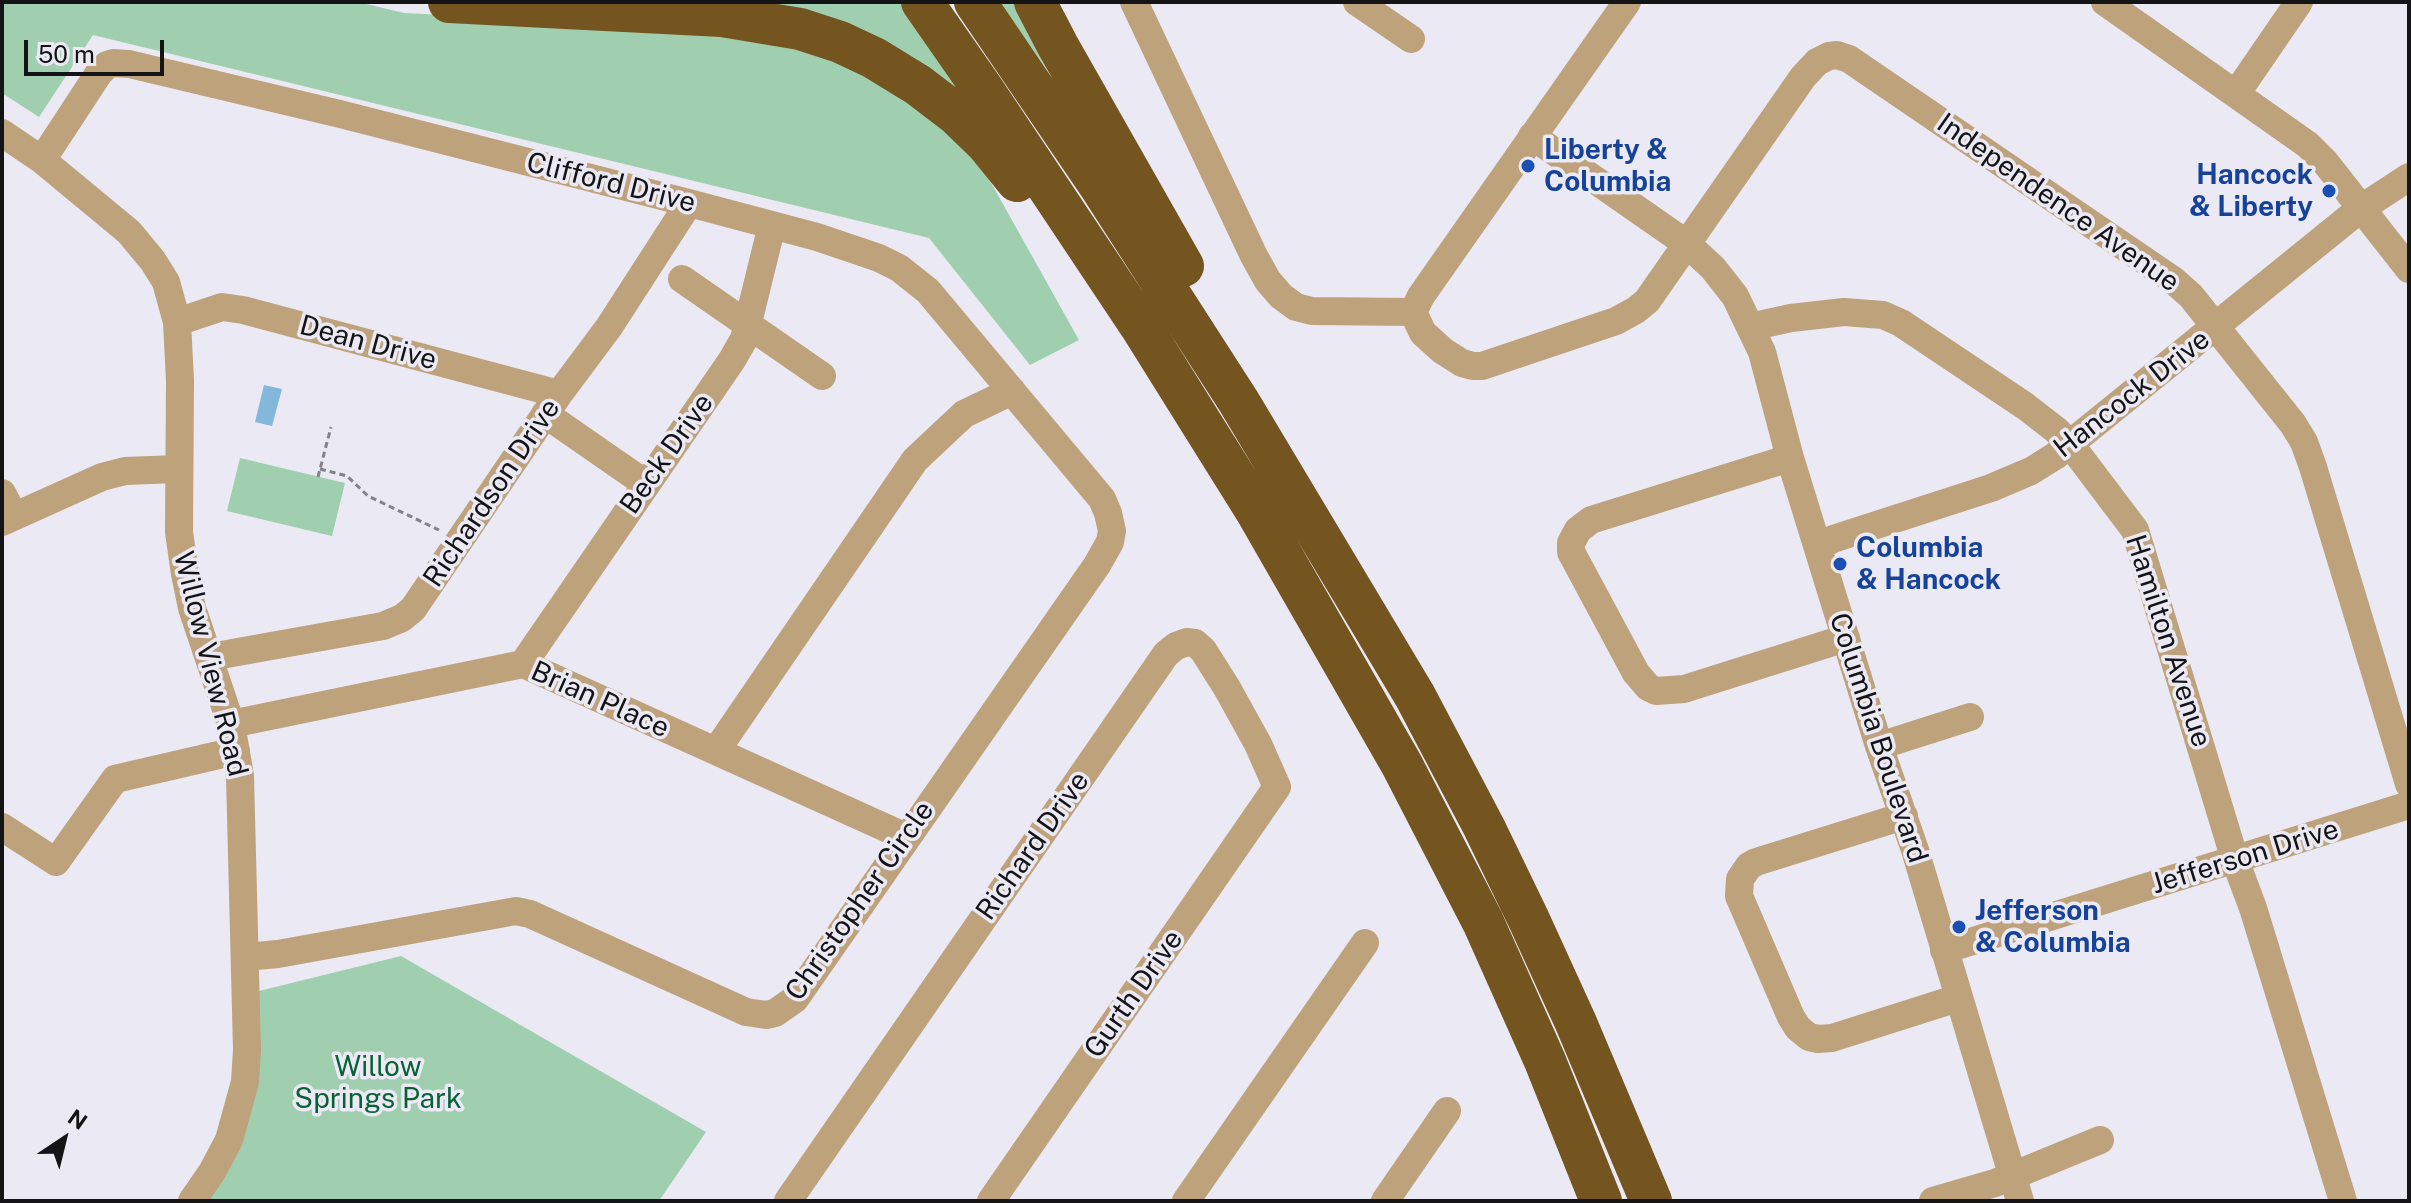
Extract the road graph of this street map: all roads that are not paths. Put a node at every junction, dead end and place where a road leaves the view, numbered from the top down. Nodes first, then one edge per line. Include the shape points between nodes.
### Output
1 (449, 2) edge
2 (922, 2) edge
3 (975, 2) edge
4 (1035, 2) edge
5 (1134, 2) edge
6 (1357, 2) edge
7 (1627, 2) edge
8 (2105, 2) edge
9 (2299, 2) edge
10 (1411, 39) dead end
11 (2236, 94) junction
12 (6, 136) edge
13 (1532, 136) junction
14 (42, 160) junction
15 (2409, 177) edge
16 (689, 203) junction
17 (2360, 209) junction
18 (772, 225) junction
19 (1687, 244) junction
20 (2409, 269) edge
21 (682, 279) dead end
22 (1413, 312) junction
23 (177, 322) junction
24 (747, 324) junction
25 (1750, 327) junction
26 (2215, 328) junction
27 (822, 376) dead end
28 (1012, 391) junction
29 (552, 404) junction
30 (2070, 444) junction
31 (1790, 458) junction
32 (178, 469) junction
33 (646, 484) junction
34 (6, 511) edge
35 (1258, 514) junction
36 (1110, 524) joint
37 (1318, 530) junction
38 (1818, 547) junction
39 (1846, 638) junction
40 (210, 657) junction
41 (523, 664) junction
42 (1970, 717) dead end
43 (233, 737) junction
44 (1879, 746) junction
45 (716, 751) junction
46 (2409, 784) edge
47 (1277, 787) joint
48 (2409, 805) edge
49 (1904, 816) junction
50 (2, 827) edge
51 (906, 837) junction
52 (2235, 860) junction
53 (1365, 943) dead end
54 (1944, 950) junction
55 (245, 957) junction
56 (1958, 998) junction
57 (1447, 1111) dead end
58 (2100, 1140) dead end
59 (2016, 1188) edge
60 (192, 1201) edge
61 (788, 1201) edge
62 (991, 1201) edge
63 (1186, 1201) edge
64 (1385, 1201) edge
65 (1601, 1201) edge
66 (1651, 1201) edge
67 (1933, 1201) edge
68 (2343, 1201) edge

1 - 35 highway via 758,20 840,42 918,85 967,124 1014,175
2 - 35 highway via 1091,250
3 - 37 highway via 1100,186
4 - 37 highway via 1241,368
5 - 22 street via 1254,256 1281,296 1312,311
6 - 10 street
7 - 13 street
8 - 11 street
9 - 11 street
11 - 17 street via 2308,145
12 - 14 street, Willow View Road
13 - 19 street, Columbia Boulevard
13 - 22 street
14 - 16 street, Clifford Drive via 99,73 113,63 129,64
14 - 23 street, Willow View Road via 129,232 169,290
15 - 17 street, Hancock Drive
16 - 18 street, Clifford Drive
16 - 29 street, Richardson Drive
17 - 20 street
17 - 26 street, Hancock Drive
18 - 24 street, Beck Drive
18 - 28 street, Clifford Drive via 879,258 914,278
19 - 22 street via 1636,310 1482,366 1462,363 1443,351 1423,333
19 - 25 street, Columbia Boulevard via 1735,296
19 - 26 street, Independence Avenue via 1803,77 1817,62 1837,55 2173,280
21 - 24 street
23 - 29 street, Dean Drive via 222,307 243,310
23 - 32 street, Willow View Road
24 - 27 street
24 - 33 street, Beck Drive via 732,360
25 - 30 street, Hamilton Avenue via 1844,312 1883,315 2025,406
25 - 31 street, Columbia Boulevard via 1762,352
26 - 30 street, Hancock Drive
26 - 46 street, Independence Avenue via 2304,442
28 - 36 street, Clifford Drive via 1102,499
28 - 45 street via 964,414 915,460
29 - 33 street, Dean Drive
29 - 40 street, Richardson Drive via 402,618 383,626
30 - 38 street, Hancock Drive via 2031,471 1991,488
30 - 52 street, Hamilton Avenue via 2135,530
31 - 38 street, Columbia Boulevard
31 - 39 street via 1591,520 1578,530 1571,552 1636,673 1656,691 1684,689
32 - 34 street via 125,471
32 - 40 street, Willow View Road via 185,574
33 - 41 street, Beck Drive
35 - 65 highway via 1402,765 1483,922
36 - 51 street, Christopher Circle via 1110,542 1097,565
37 - 66 highway via 1484,827 1576,1023
38 - 39 street, Columbia Boulevard
39 - 44 street, Columbia Boulevard
40 - 43 street, Willow View Road
41 - 43 street, Brian Place
41 - 45 street, Brian Place
42 - 44 street
43 - 50 street, Brian Place via 115,779 56,862
43 - 55 street, Willow View Road via 240,776
44 - 49 street, Columbia Boulevard
45 - 51 street, Brian Place
47 - 61 street, Richard Drive via 1203,650 1187,642 1166,654
47 - 62 street, Gurth Drive
48 - 52 street, Jefferson Drive
49 - 54 street, Columbia Boulevard
49 - 56 street via 1756,862 1740,879 1739,896 1791,1017 1809,1037 1832,1038
51 - 55 street, Christopher Circle via 795,999 766,1015 746,1012 516,911
52 - 54 street, Jefferson Drive
52 - 68 street, Hamilton Avenue
53 - 63 street
54 - 56 street, Columbia Boulevard
55 - 60 street, Willow View Road via 247,1050 239,1111 229,1140
56 - 59 street, Columbia Boulevard
57 - 64 street
58 - 59 street
59 - 67 street

